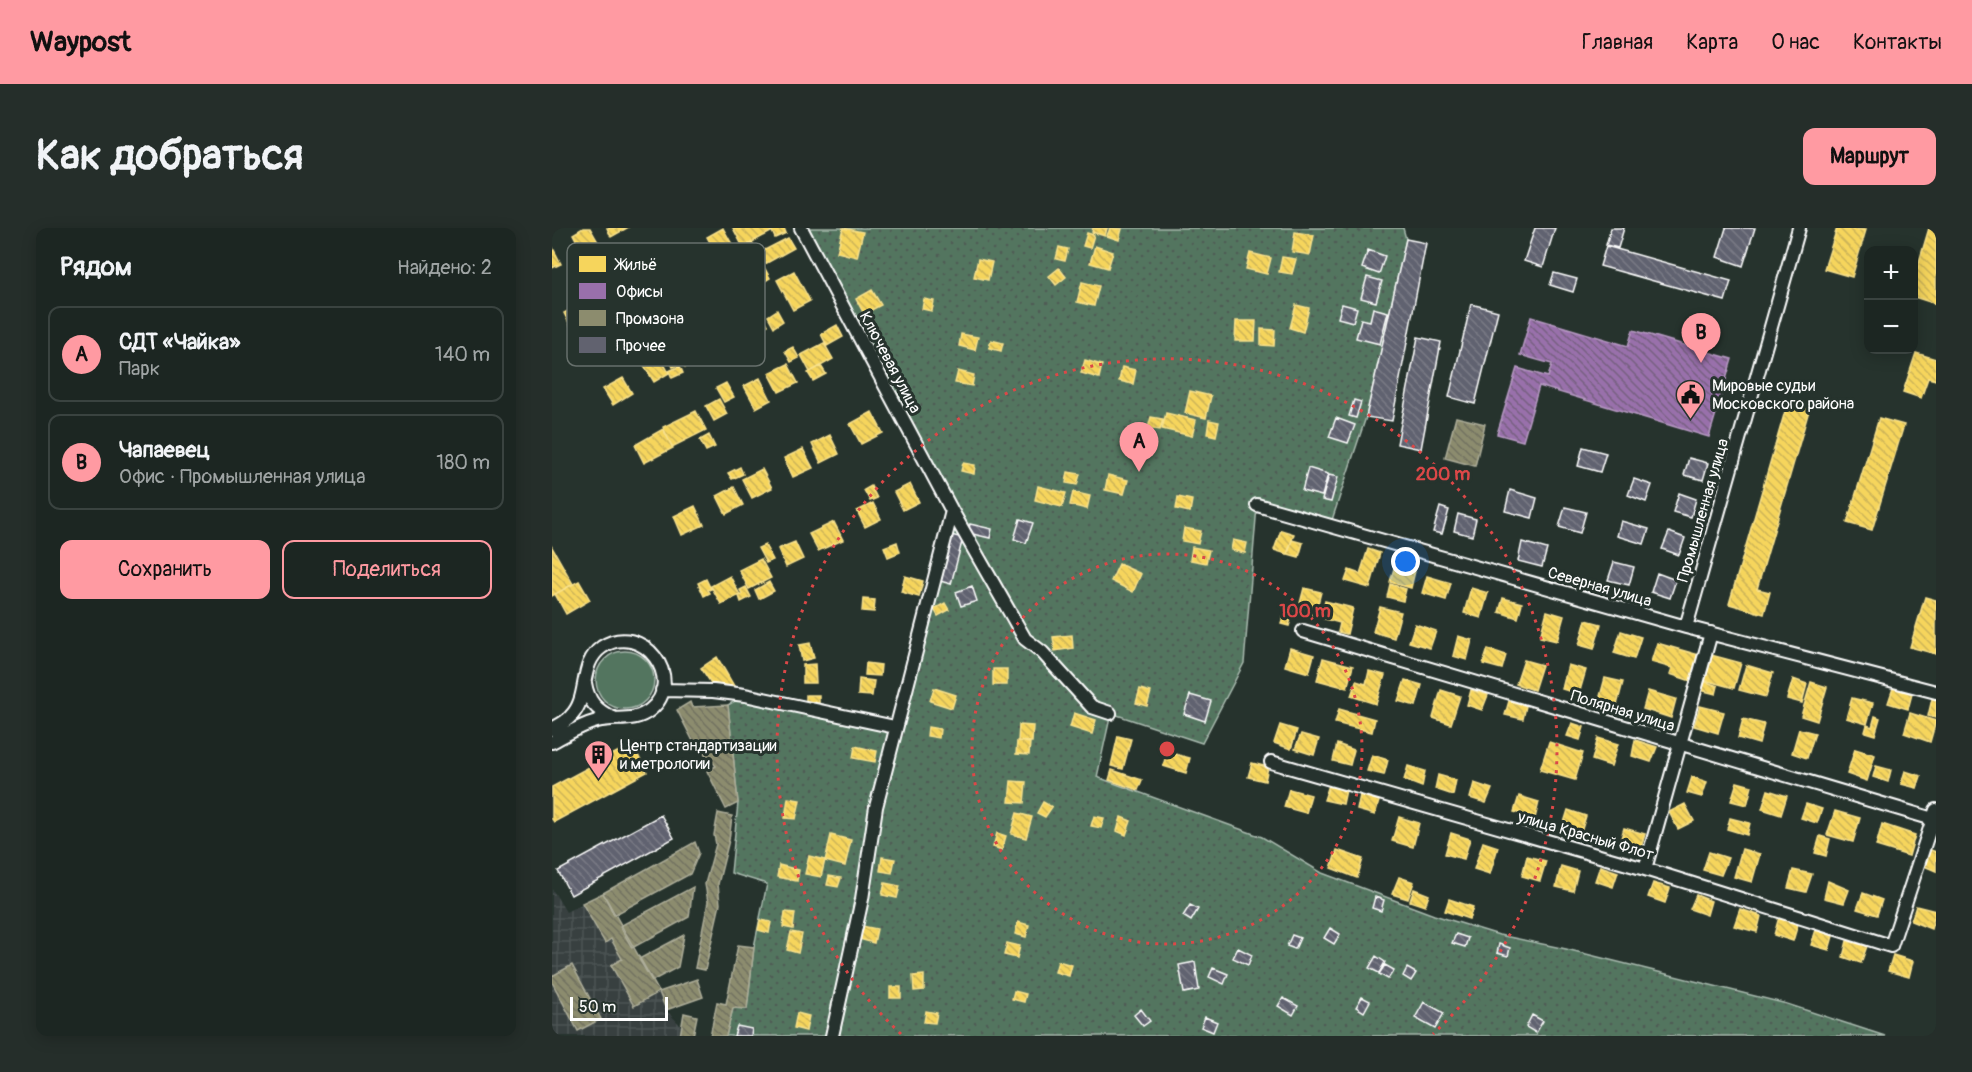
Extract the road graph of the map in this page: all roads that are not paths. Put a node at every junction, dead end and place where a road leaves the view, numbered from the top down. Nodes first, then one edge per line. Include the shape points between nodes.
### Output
1 (801, 228) edge
2 (1799, 228) edge
3 (1257, 505) dead end
4 (952, 511) junction
5 (1686, 627) junction
6 (1303, 631) dead end
7 (1711, 633) junction
8 (584, 682) junction
9 (662, 690) junction
10 (1936, 692) edge
11 (1110, 713) dead end
12 (613, 718) junction
13 (896, 728) junction
14 (552, 729) edge
15 (552, 742) edge
16 (1680, 744) junction
17 (1271, 762) dead end
18 (1935, 815) edge
19 (1645, 869) junction
20 (832, 1036) edge

1 - 4 street, Ключевая улица
2 - 5 street, Промышленная улица
3 - 5 street, Северная улица
4 - 11 street, Ключевая улица via 1025,639 1092,707
4 - 13 street
5 - 7 street, Северная улица
6 - 16 street, Полярная улица
7 - 10 street, Северная улица
7 - 16 street
8 - 9 street via 589,662 602,647 628,641 652,652 660,664
8 - 12 street via 593,705
8 - 14 street via 573,715
9 - 12 street via 648,711 637,717
9 - 13 street via 745,695
12 - 15 street via 579,727
13 - 20 street via 876,807 862,899
16 - 18 street, Полярная улица
16 - 19 street
17 - 19 street, улица Красный Флот
18 - 19 street, улица Красный Флот via 1891,946

